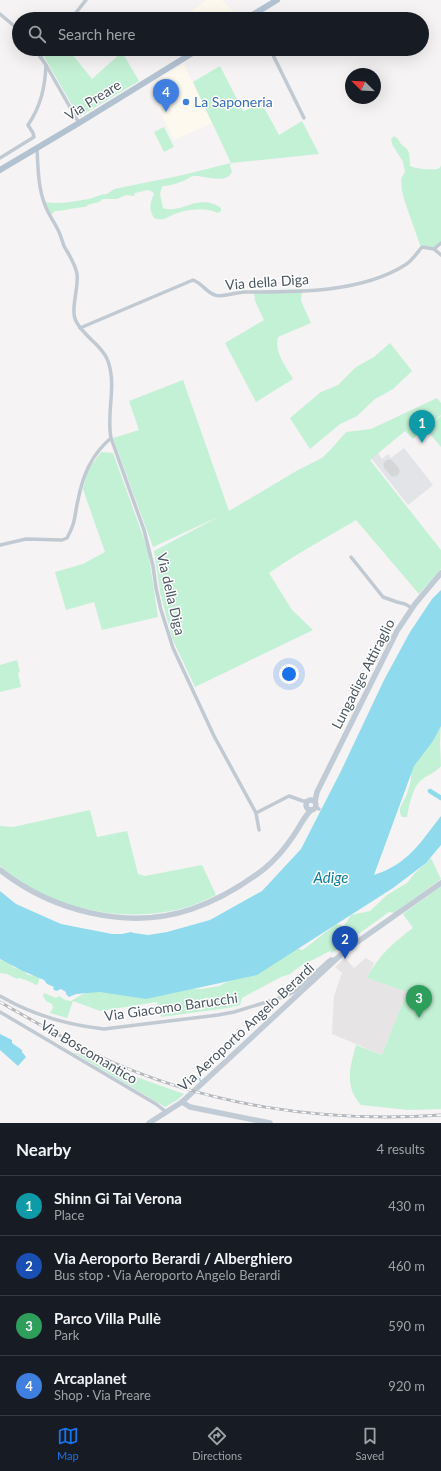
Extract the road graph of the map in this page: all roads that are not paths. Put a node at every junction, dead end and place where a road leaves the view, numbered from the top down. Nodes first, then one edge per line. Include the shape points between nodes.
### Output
1 (86, 0) edge
2 (277, 0) edge
3 (77, 12) edge
4 (261, 12) edge
5 (0, 14) edge
6 (12, 24) edge
7 (188, 56) edge
8 (273, 56) edge
9 (40, 57) edge
10 (46, 65) junction
11 (304, 118) dead end
12 (79, 123) junction
13 (37, 148) junction
14 (0, 158) edge
15 (0, 170) edge
16 (441, 244) edge
17 (434, 249) junction
18 (441, 255) edge
19 (80, 328) junction
20 (111, 438) junction
21 (0, 545) edge
22 (351, 557) dead end
23 (441, 573) edge
24 (412, 608) junction
25 (310, 805) junction
26 (256, 813) junction
27 (259, 830) dead end
28 (0, 870) edge
29 (441, 883) edge
30 (336, 960) junction
31 (0, 996) edge
32 (0, 1012) edge
33 (182, 1102) junction
34 (166, 1112) junction
35 (149, 1123) edge
36 (270, 1123) edge

1 - 3 street
2 - 4 main road
5 - 6 street
7 - 12 main road, Via Preare
8 - 11 street
9 - 10 street
10 - 12 street
10 - 14 street via 38,110 28,125 34,137
12 - 13 main road, Via Preare
13 - 15 main road, Via Preare
13 - 19 street, Via della Diga via 41,193 77,274 73,311
16 - 17 street, Via della Diga
17 - 18 street
17 - 19 street, Via della Diga via 422,247 406,265 375,280 357,285 287,292 238,292 216,296 193,280
19 - 20 street, Via della Diga via 108,359 113,392 109,422
20 - 21 street via 86,470 75,522 66,538 26,539
20 - 26 street, Via della Diga via 144,530 161,610 173,648 214,736
22 - 24 street via 384,597
23 - 24 street, Lungadige Attiraglio
24 - 25 street, Lungadige Attiraglio via 388,648
25 - 26 street via 289,796
25 - 28 street, Lungadige Attiraglio via 294,835 265,868 232,891 193,909 174,914 144,918 84,912 33,892
26 - 27 street, Via della Diga
29 - 30 street, Via Aeroporto Angelo Berardi via 346,950
30 - 31 street, Via Giacomo Barucchi via 331,959 286,996 218,1015 104,1029 61,1021 29,1011
30 - 33 street, Via Aeroporto Angelo Berardi
32 - 34 street, Via Boscomantico
33 - 34 street, Via Aeroporto Angelo Berardi
33 - 36 street via 190,1107
34 - 35 street, Via Aeroporto Angelo Berardi

